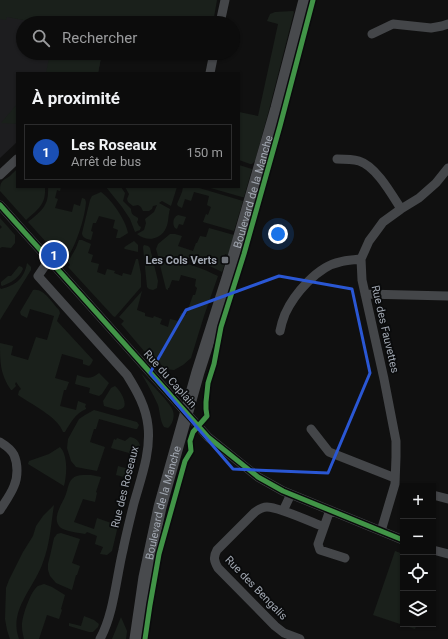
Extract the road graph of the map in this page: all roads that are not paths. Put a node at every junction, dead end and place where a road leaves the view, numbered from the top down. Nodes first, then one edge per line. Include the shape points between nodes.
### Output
1 (225, 0) edge
2 (304, 0) edge
3 (222, 16) edge
4 (448, 24) edge
5 (372, 34) dead end
6 (213, 60) edge
7 (210, 72) edge
8 (337, 159) dead end
9 (16, 160) edge
10 (448, 168) edge
11 (0, 175) edge
12 (0, 205) edge
13 (401, 209) junction
14 (361, 259) junction
15 (49, 260) junction
16 (365, 294) junction
17 (448, 296) edge
18 (280, 331) dead end
19 (187, 412) junction
20 (311, 429) dead end
21 (0, 442) edge
22 (398, 483) edge
23 (291, 494) junction
24 (436, 496) edge
25 (448, 499) edge
26 (0, 510) edge
27 (330, 510) junction
28 (283, 511) junction
29 (324, 527) junction
30 (381, 531) junction
31 (400, 539) edge
32 (436, 551) edge
33 (448, 554) edge
34 (345, 558) dead end
35 (100, 639) edge
36 (136, 639) edge
37 (300, 639) edge

1 - 3 street
2 - 19 main road, Boulevard de la Manche via 275,114
4 - 5 street via 431,28 393,24
6 - 7 street
8 - 13 street via 365,164 390,190
9 - 11 street
10 - 13 street, Rue des Fauvettes via 420,198
12 - 15 street, Rue du Caplain
13 - 14 street, Rue des Fauvettes via 383,222 374,233
14 - 16 street, Rue des Fauvettes
14 - 18 street via 338,262 314,276 294,298 285,314
15 - 19 street, Rue du Caplain
15 - 35 street, Rue des Roseaux via 38,276 127,375 136,389 148,425 147,457 131,515 106,628
16 - 17 street
16 - 22 street, Rue des Fauvettes via 396,441
19 - 23 street, Rue du Caplain via 208,437 258,477
19 - 36 main road, Boulevard de la Manche via 160,507 145,577
20 - 22 street via 329,452
21 - 26 street via 14,455 17,473 14,486
22 - 30 street, Rue des Fauvettes
23 - 27 street, Rue du Caplain
23 - 28 street
24 - 25 street
27 - 29 street
27 - 30 street, Rue du Caplain
28 - 29 street, Rue des Bengalis
28 - 37 street, Rue des Bengalis via 268,507 255,512 217,550 214,562 275,626 284,633
29 - 34 street via 318,544 320,550
30 - 31 street, Rue du Caplain
32 - 33 street

